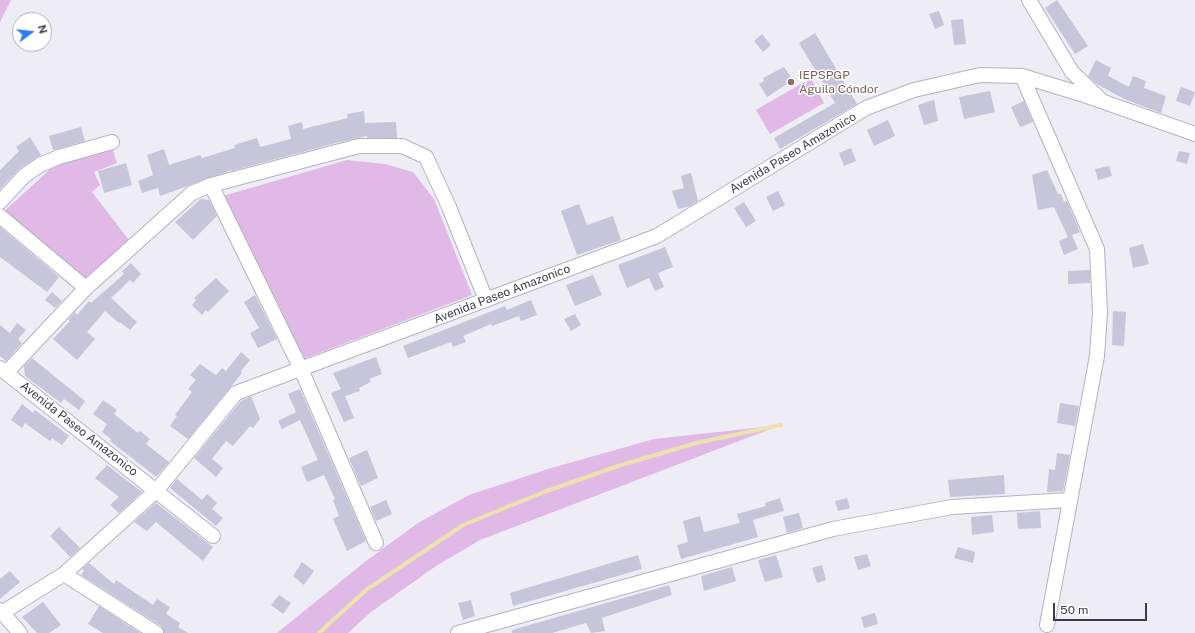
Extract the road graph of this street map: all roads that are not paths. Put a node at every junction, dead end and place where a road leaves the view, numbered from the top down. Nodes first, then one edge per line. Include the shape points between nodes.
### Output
1 (1029, 0) edge
2 (1022, 76) junction
3 (1105, 103) junction
4 (1195, 134) edge
5 (112, 142) dead end
6 (211, 185) junction
7 (0, 202) edge
8 (0, 216) edge
9 (86, 288) junction
10 (486, 300) junction
11 (302, 369) junction
12 (3, 370) edge
13 (157, 490) junction
14 (1069, 500) junction
15 (213, 536) dead end
16 (376, 543) dead end
17 (64, 574) junction
18 (1, 612) edge
19 (1047, 625) dead end
20 (20, 633) edge
21 (156, 633) edge
22 (458, 633) edge

1 - 3 street via 1072,72
2 - 3 street, Avenida Paseo Amazonico
2 - 10 street, Avenida Paseo Amazonico via 980,75 914,90 866,108 657,236
2 - 14 street via 1098,249 1100,312 1097,356
3 - 4 street, Avenida Paseo Amazonico
5 - 7 street via 40,165 24,176
6 - 9 street via 192,193
6 - 10 street via 358,146 402,146 426,158 449,207
6 - 11 street
8 - 9 street
9 - 12 street
10 - 11 street, Avenida Paseo Amazonico
11 - 13 street, Avenida Paseo Amazonico via 236,393
11 - 16 street
12 - 13 street, Avenida Paseo Amazonico
13 - 15 street, Avenida Paseo Amazonico
13 - 17 street
14 - 19 street
14 - 22 street via 952,507 833,529
17 - 18 street
17 - 21 street
18 - 20 street

